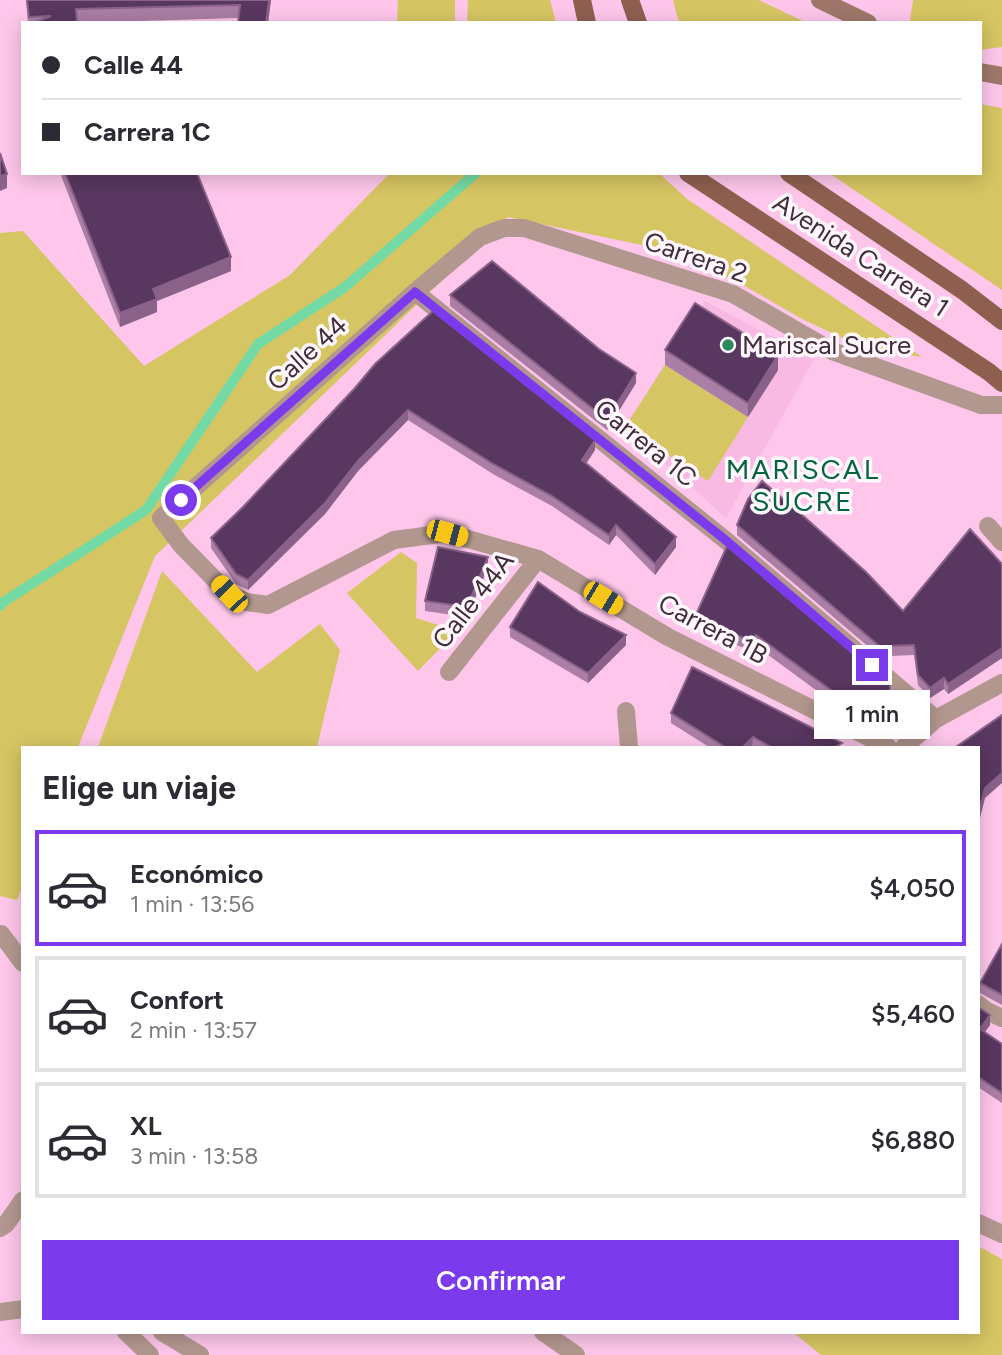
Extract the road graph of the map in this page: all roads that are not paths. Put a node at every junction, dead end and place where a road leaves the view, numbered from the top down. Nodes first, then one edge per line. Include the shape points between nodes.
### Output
1 (582, 0) edge
2 (630, 0) edge
3 (820, 0) edge
4 (587, 21) edge
5 (637, 21) edge
6 (864, 21) edge
7 (982, 72) edge
8 (1002, 76) edge
9 (691, 175) edge
10 (792, 175) edge
11 (524, 228) joint
12 (415, 292) junction
13 (1002, 321) edge
14 (1002, 383) edge
15 (1002, 405) edge
16 (988, 526) dead end
17 (1002, 542) edge
18 (181, 545) joint
19 (538, 559) junction
20 (449, 672) dead end
21 (1002, 682) edge
22 (626, 711) dead end
23 (936, 719) junction
24 (629, 746) edge
25 (886, 746) edge
26 (906, 746) edge
27 (1, 934) edge
28 (21, 961) edge
29 (980, 1006) edge
30 (1002, 1018) edge
31 (21, 1203) edge
32 (980, 1224) edge
33 (0, 1228) edge
34 (1002, 1234) edge
35 (21, 1309) edge
36 (0, 1312) edge
37 (128, 1334) edge
38 (165, 1334) edge
39 (546, 1334) edge
40 (150, 1355) edge
41 (200, 1355) edge
42 (576, 1355) edge

1 - 4 main road
2 - 5 main road
3 - 6 main road
7 - 8 main road
9 - 14 main road, Avenida Carrera 1
10 - 13 main road, Avenida Carrera 1
11 - 12 street, Calle 44 via 504,228 480,237
11 - 15 street, Carrera 2 via 733,294 832,351 981,405
12 - 18 street, Calle 44 via 161,517
12 - 23 street, Carrera 1C via 723,538
16 - 17 street
18 - 19 street, Carrera 1B via 229,594 268,605 394,540 447,533
19 - 20 street, Calle 44A
19 - 25 street, Carrera 1B via 668,637
21 - 23 street
22 - 24 street
23 - 26 street
27 - 28 street
29 - 30 street
31 - 33 street
32 - 34 street
35 - 36 street
37 - 40 street
38 - 41 street
39 - 42 street

